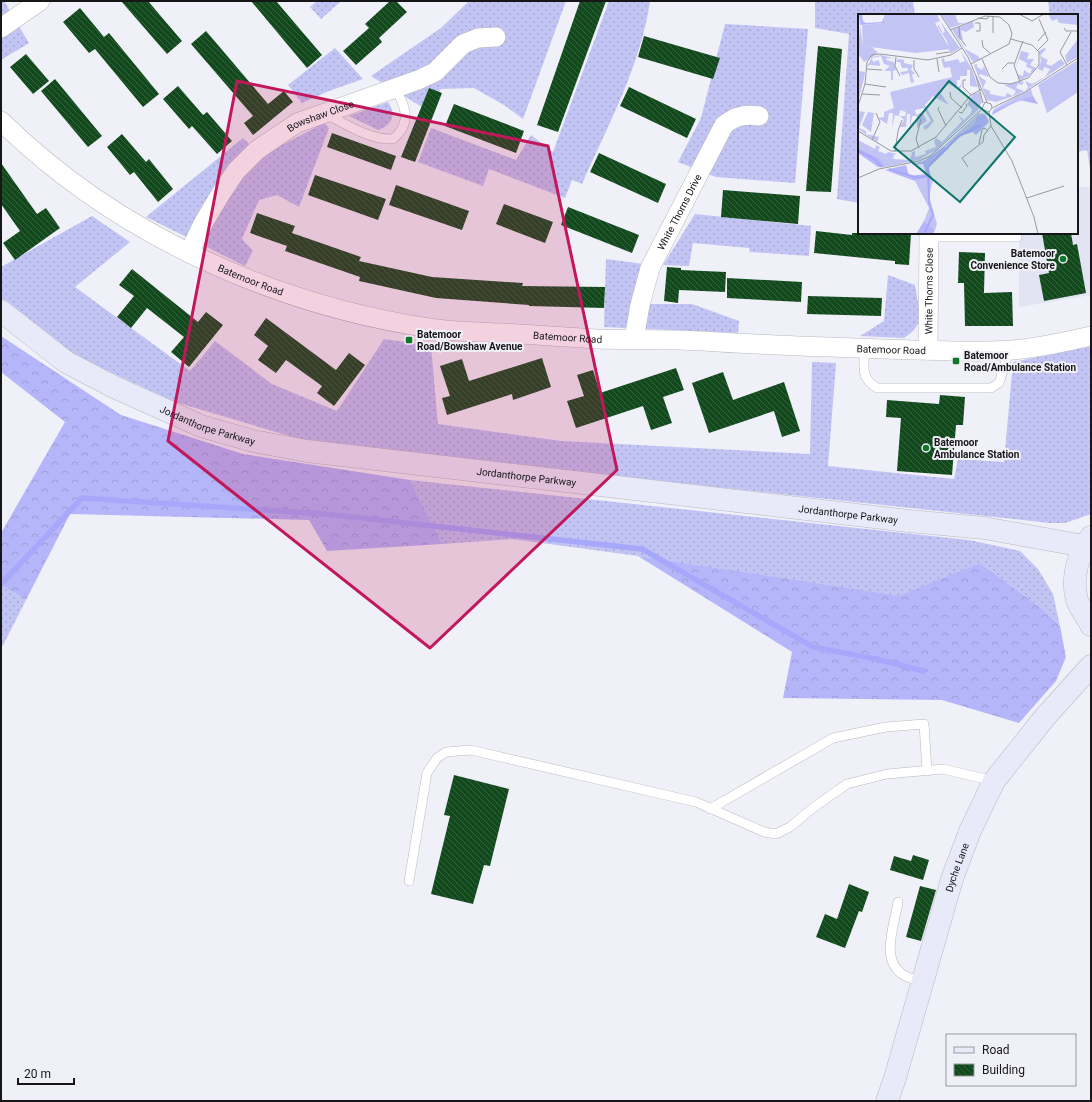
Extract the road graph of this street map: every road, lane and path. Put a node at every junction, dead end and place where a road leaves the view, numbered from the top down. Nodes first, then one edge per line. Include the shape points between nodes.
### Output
1 (40, 1) edge
2 (1, 28) edge
3 (496, 37) dead end
4 (395, 88) junction
5 (324, 113) junction
6 (759, 116) dead end
7 (1, 121) edge
8 (929, 235) edge
9 (1017, 237) dead end
10 (189, 253) junction
11 (1, 311) edge
12 (1091, 336) edge
13 (634, 339) junction
14 (864, 349) junction
15 (928, 350) junction
16 (1009, 351) junction
17 (1087, 542) edge
18 (1091, 625) edge
19 (1091, 666) edge
20 (927, 771) junction
21 (994, 780) junction
22 (710, 809) junction
23 (409, 881) dead end
24 (898, 902) dead end
25 (922, 982) junction
26 (887, 1101) edge

1 - 2 street
3 - 4 street, Bowshaw Close via 478,38 463,44 436,72
4 - 5 street, Bowshaw Close
4 - 5 lane via 404,105 405,116 398,135 392,140 384,140 362,132
5 - 10 street, Bowshaw Close via 297,123 257,150 236,172 204,222
6 - 13 street, White Thorns Drive via 733,118 724,125 650,268
7 - 10 street, Batemoor Road via 52,167 100,202
8 - 9 lane
8 - 15 street, White Thorns Close
10 - 13 street, Batemoor Road via 271,288 362,315 438,329
11 - 17 main road, Jordanthorpe Parkway via 66,362 114,387 201,426 253,441 307,451
12 - 16 street, Batemoor Road
13 - 14 street, Batemoor Road
14 - 15 street, Batemoor Road
14 - 16 lane via 864,375 868,383 876,388 991,388 999,383
15 - 16 street, Batemoor Road
17 - 18 main road via 1075,575 1077,600
19 - 21 main road, Dyche Lane
20 - 21 lane via 943,769
20 - 22 lane via 887,774 847,784 790,827 776,834 764,832
20 - 22 lane via 924,724 886,727 833,738
21 - 25 main road, Dyche Lane via 970,831 952,879
22 - 23 lane via 696,802 478,751 446,752 437,758 427,773
24 - 25 lane via 890,957 895,967 903,974
25 - 26 main road, Dyche Lane

